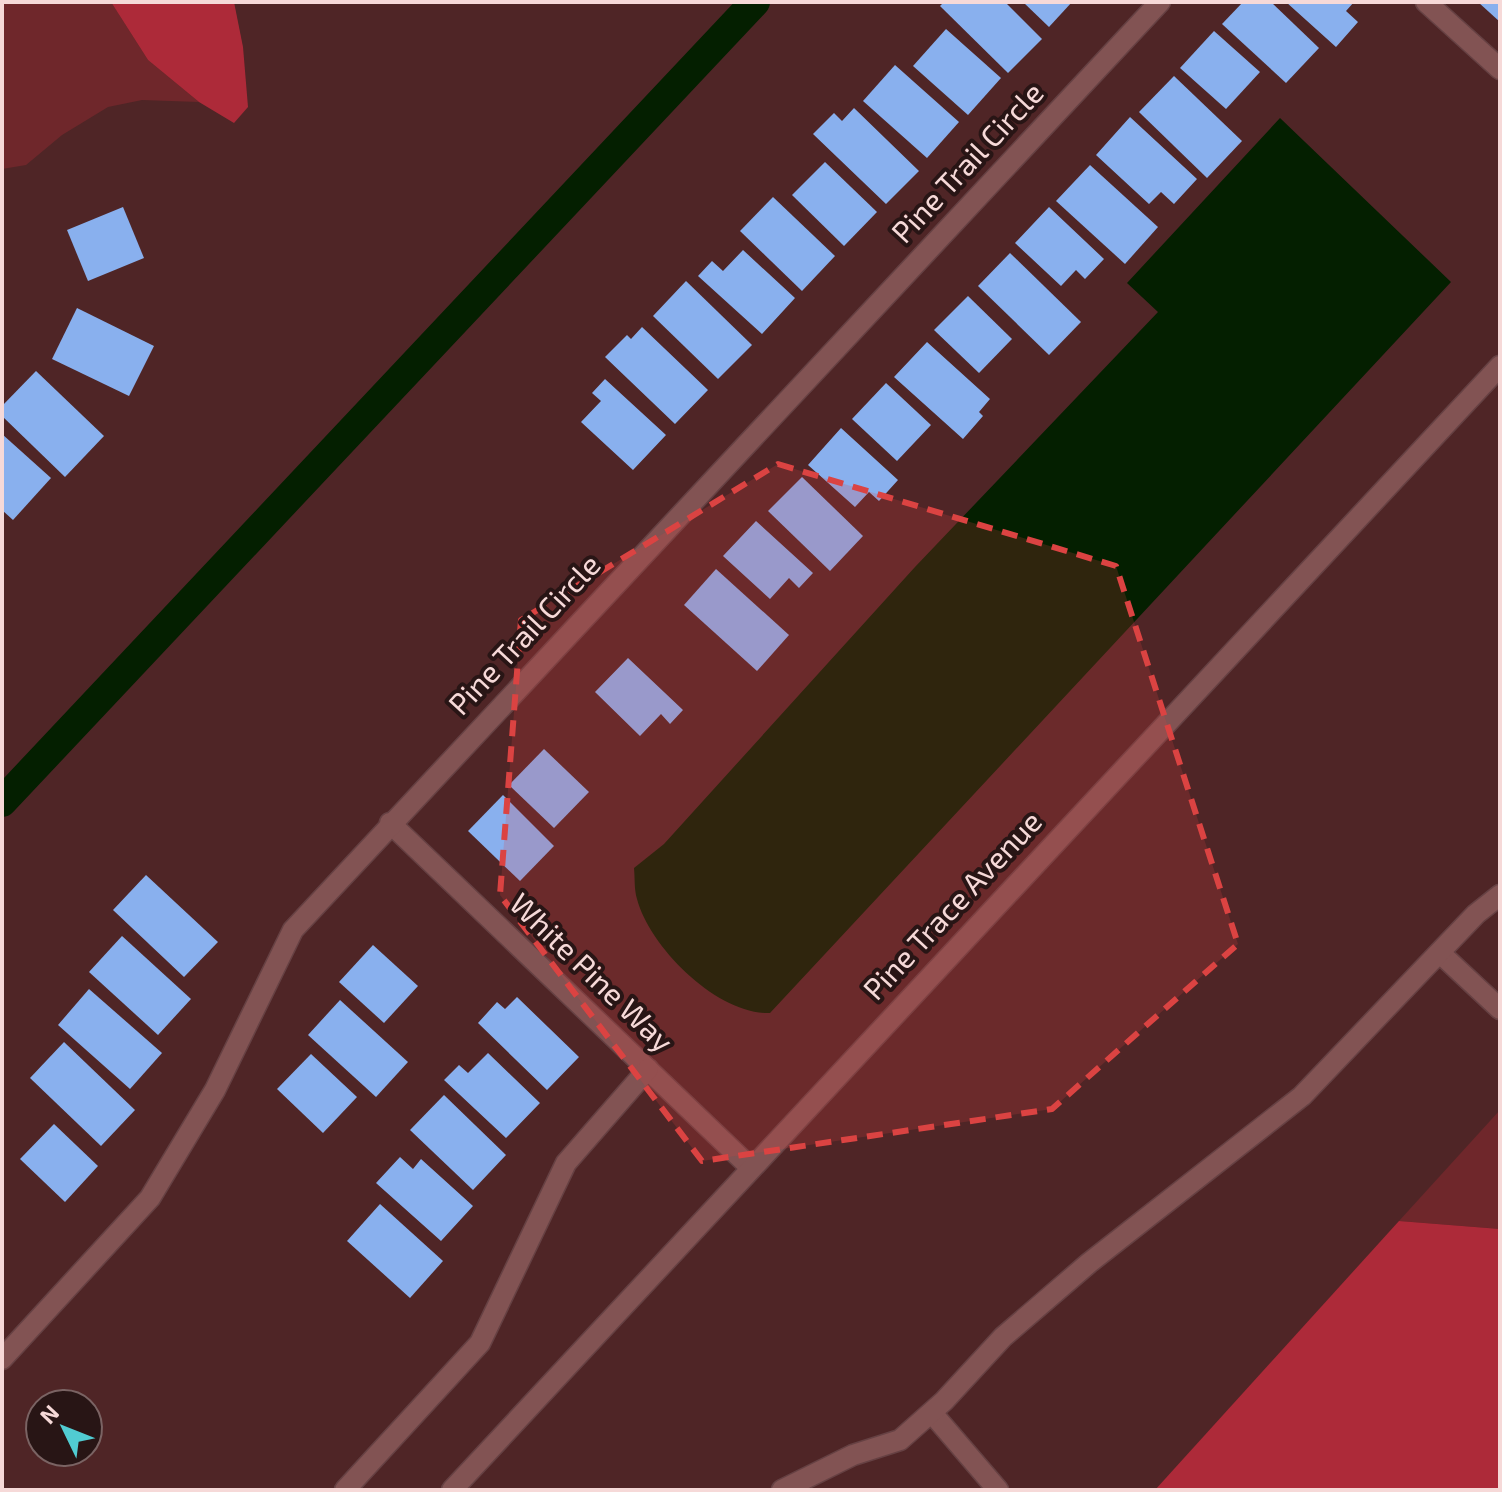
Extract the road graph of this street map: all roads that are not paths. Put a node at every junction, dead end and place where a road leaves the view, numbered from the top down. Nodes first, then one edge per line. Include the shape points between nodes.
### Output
1 (1160, 2) edge
2 (1426, 2) edge
3 (1500, 69) edge
4 (1500, 366) edge
5 (390, 823) junction
6 (1500, 895) edge
7 (1440, 953) junction
8 (1500, 1009) edge
9 (648, 1069) junction
10 (750, 1167) junction
11 (2, 1359) edge
12 (932, 1413) junction
13 (345, 1490) edge
14 (452, 1490) edge
15 (782, 1490) edge
16 (998, 1490) edge

1 - 5 street, Pine Trail Circle
2 - 3 street
4 - 10 street, Pine Trace Avenue
5 - 9 street, White Pine Way
5 - 11 street, Pine Trail Circle via 293,930 215,1090 150,1198
6 - 7 street
7 - 8 street
7 - 12 street via 1302,1096 1078,1272 1003,1337
9 - 10 street, White Pine Way
9 - 13 street via 566,1163 480,1343
10 - 14 street, Pine Trace Avenue
12 - 15 street via 900,1440 853,1455
12 - 16 street

